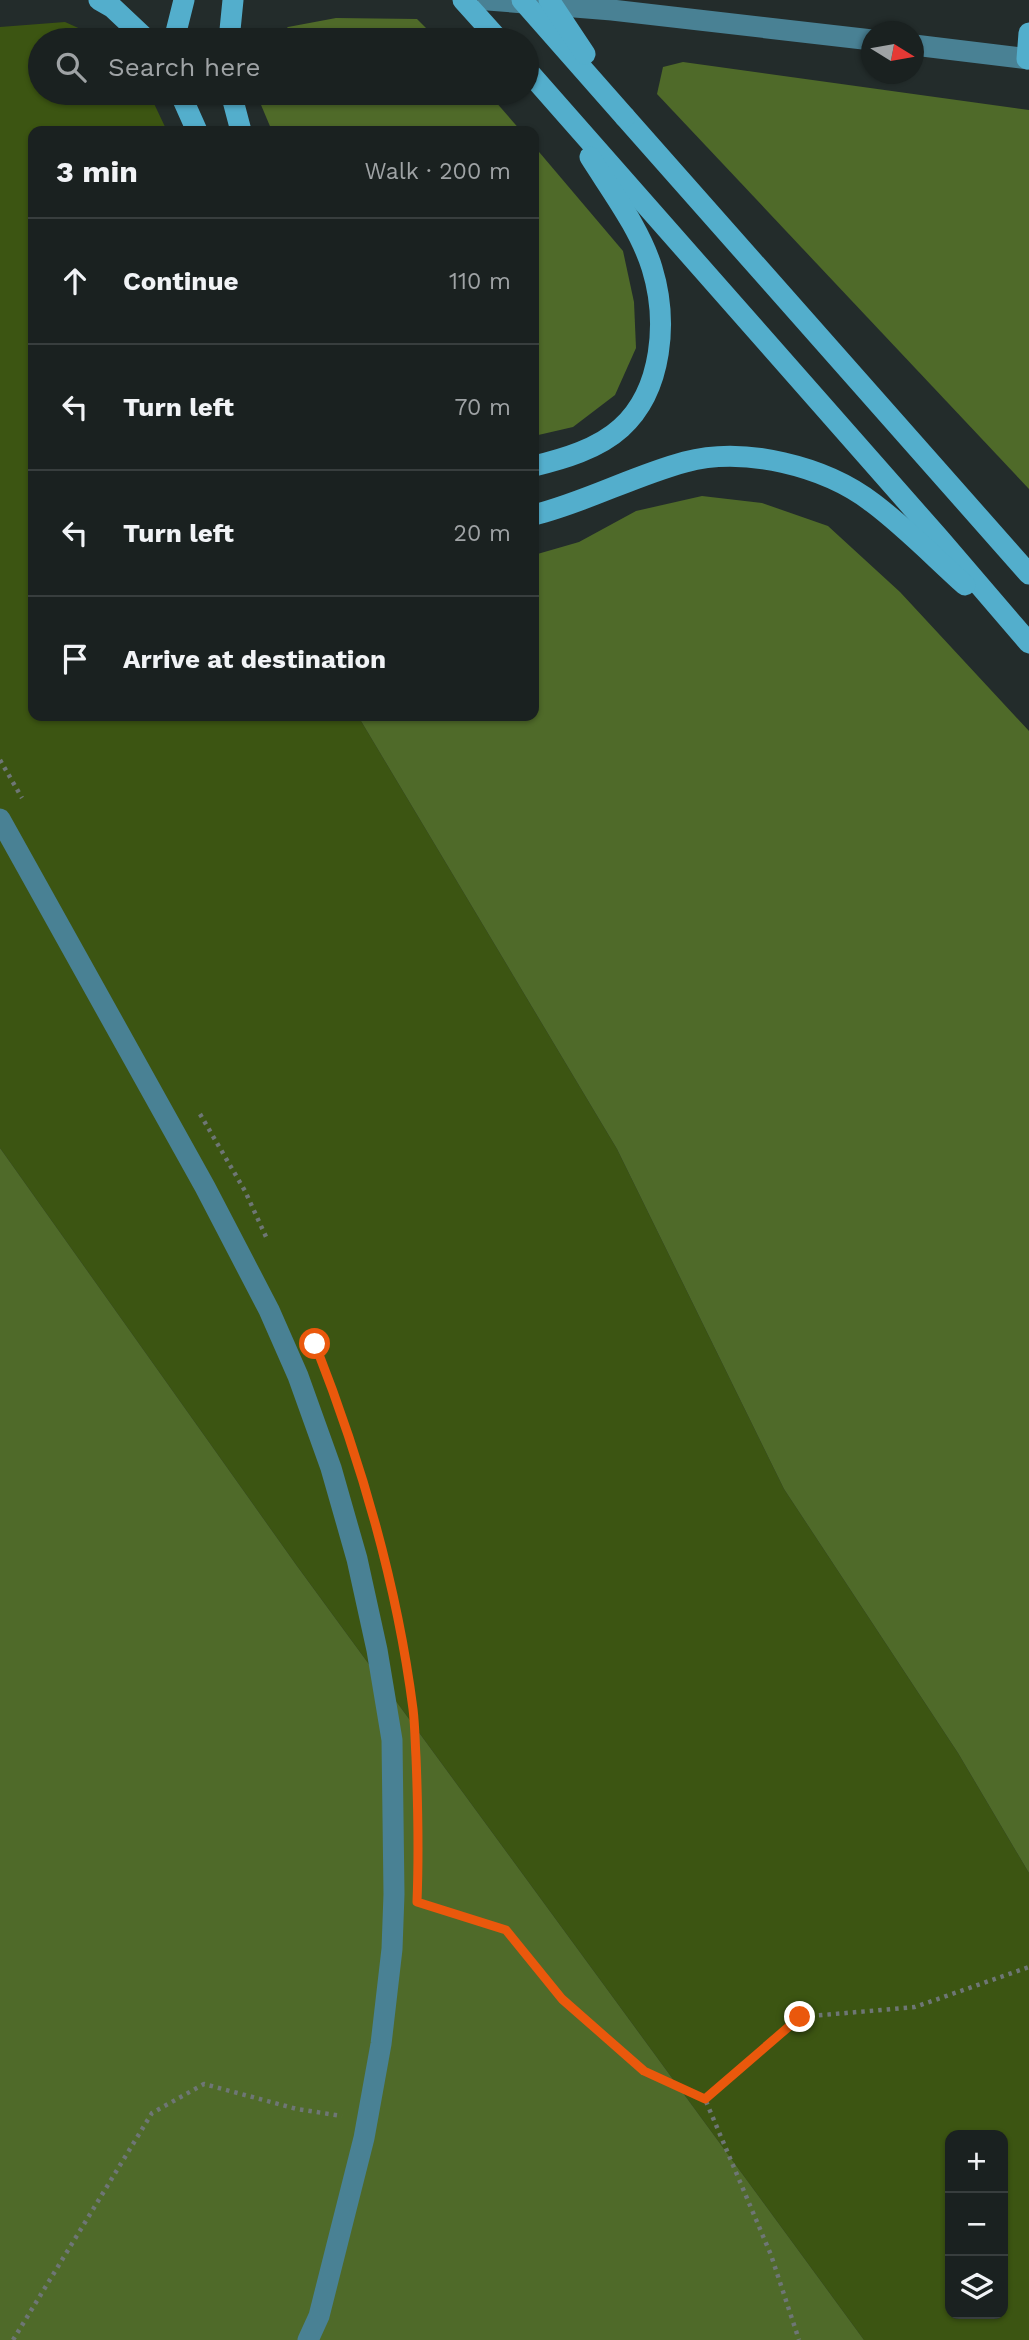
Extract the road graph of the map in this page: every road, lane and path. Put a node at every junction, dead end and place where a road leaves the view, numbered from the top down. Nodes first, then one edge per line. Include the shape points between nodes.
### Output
1 (99, 0) edge
2 (184, 0) edge
3 (233, 0) edge
4 (463, 0) edge
5 (488, 0) edge
6 (522, 0) edge
7 (549, 0) edge
8 (134, 28) edge
9 (177, 28) edge
10 (230, 28) edge
11 (488, 28) edge
12 (1029, 33) edge
13 (861, 39) edge
14 (924, 46) edge
15 (1028, 59) edge
16 (539, 84) edge
17 (185, 105) edge
18 (234, 105) edge
19 (560, 107) junction
20 (629, 117) junction
21 (195, 126) edge
22 (240, 126) edge
23 (539, 465) edge
24 (539, 514) edge
25 (1029, 574) edge
26 (1027, 640) edge
27 (0, 760) edge
28 (25, 804) dead end
29 (0, 819) edge
30 (197, 1109) dead end
31 (272, 1250) dead end
32 (394, 1894) junction
33 (1029, 1967) edge
34 (705, 2099) junction
35 (367, 2120) junction
36 (13, 2340) edge
37 (308, 2340) edge
38 (799, 2340) edge

1 - 8 highway
2 - 9 highway
3 - 10 highway
4 - 11 highway
5 - 13 street
6 - 20 highway, bridge
7 - 20 highway, bridge
12 - 15 highway
14 - 15 street
16 - 19 highway
17 - 21 highway
18 - 22 highway
19 - 23 highway via 652,268 660,343 645,395 621,429 594,446
19 - 26 highway
20 - 25 highway
24 - 26 highway via 687,461 721,456 768,459 827,476 872,502
27 - 28 path
29 - 32 street via 205,1187 298,1376 331,1468 377,1650 393,1740
30 - 31 path
32 - 34 path via 506,1930 562,1999 644,2071
32 - 35 street via 381,2044
33 - 34 path via 915,2007 800,2017
34 - 38 path via 771,2255
35 - 36 path via 297,2109 204,2084 152,2113
35 - 37 street via 320,2316

